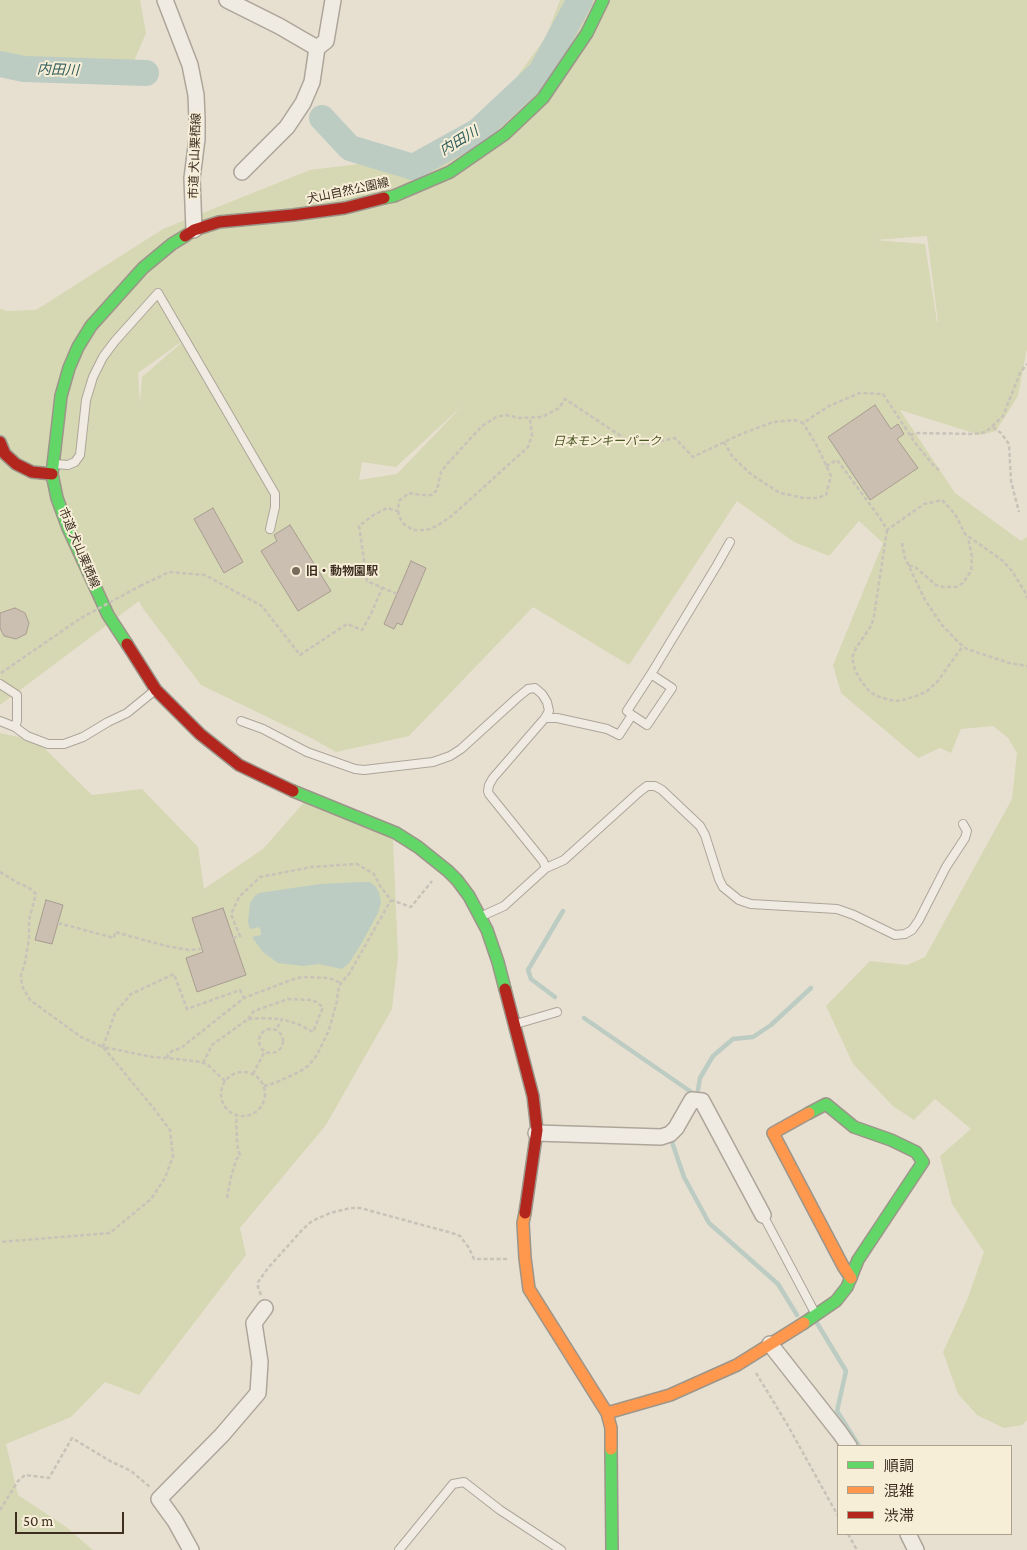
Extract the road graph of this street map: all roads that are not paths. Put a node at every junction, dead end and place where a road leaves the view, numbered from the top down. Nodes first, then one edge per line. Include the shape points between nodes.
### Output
1 (165, 0) edge
2 (227, 0) edge
3 (333, 0) edge
4 (603, 0) edge
5 (317, 48) junction
6 (242, 172) dead end
7 (194, 230) junction
8 (0, 442) edge
9 (53, 469) junction
10 (270, 528) dead end
11 (730, 542) dead end
12 (652, 674) junction
13 (0, 684) edge
14 (156, 690) junction
15 (632, 715) junction
16 (545, 718) junction
17 (0, 721) edge
18 (241, 722) dead end
19 (15, 727) junction
20 (963, 824) dead end
21 (546, 868) junction
22 (480, 917) junction
23 (557, 1012) dead end
24 (514, 1024) junction
25 (536, 1133) junction
26 (763, 1215) joint
27 (851, 1278) junction
28 (265, 1308) road end
29 (816, 1315) junction
30 (770, 1344) junction
31 (608, 1413) junction
32 (848, 1445) edge
33 (908, 1535) edge
34 (191, 1550) edge
35 (399, 1550) edge
36 (562, 1550) edge
37 (612, 1550) edge
38 (916, 1550) edge

1 - 7 street, 市道 犬山栗栖線 via 190,65 196,95 197,139 192,178
2 - 5 street
3 - 5 street via 326,41
4 - 7 street, 犬山自然公園線 via 587,33 543,98 505,134 450,172 394,196 344,208 220,222
5 - 6 street via 312,82 303,104 286,127
7 - 9 street, 市道 犬山栗栖線 via 144,268 91,326 78,347 61,396
8 - 9 street via 5,454 16,464 32,472
9 - 10 lane via 75,462 80,455 86,400 93,377 115,340 158,293 275,494
9 - 14 street, 市道 犬山栗栖線 via 57,498 68,528 108,615
11 - 12 lane
12 - 15 lane via 626,711
12 - 15 lane via 672,688 647,725
13 - 19 lane via 17,695
14 - 19 lane via 127,713 83,738 64,744 48,744 27,736
14 - 22 street, 市道 犬山栗栖線 via 200,734 239,765 396,833 418,847 457,880
15 - 16 lane via 619,735 580,722
16 - 18 lane via 549,711 548,702 535,688 528,689 450,756 433,762 364,770 343,766
16 - 21 lane via 493,778 488,791
17 - 19 lane
20 - 21 lane via 967,831 965,838 919,920 905,934 895,934 837,909 751,904 739,900 723,887 700,826 655,786 647,786 638,792 564,860
21 - 22 lane via 504,906
22 - 24 street, 市道 犬山栗栖線 via 498,962
23 - 24 lane
24 - 25 street, 市道 犬山栗栖線 via 533,1096
25 - 26 street via 661,1137 676,1128 692,1100 702,1101
25 - 31 street, 市道 犬山栗栖線 via 523,1223 529,1288
26 - 29 lane
27 - 27 street via 773,1133 826,1104 854,1127 916,1152 923,1162 858,1260
27 - 29 street via 836,1301
28 - 34 street via 254,1323 260,1362 258,1394 159,1499
29 - 30 street
30 - 31 street via 737,1365 670,1395
30 - 32 street
31 - 37 street via 611,1428
33 - 38 street
35 - 36 lane via 453,1484 464,1482

